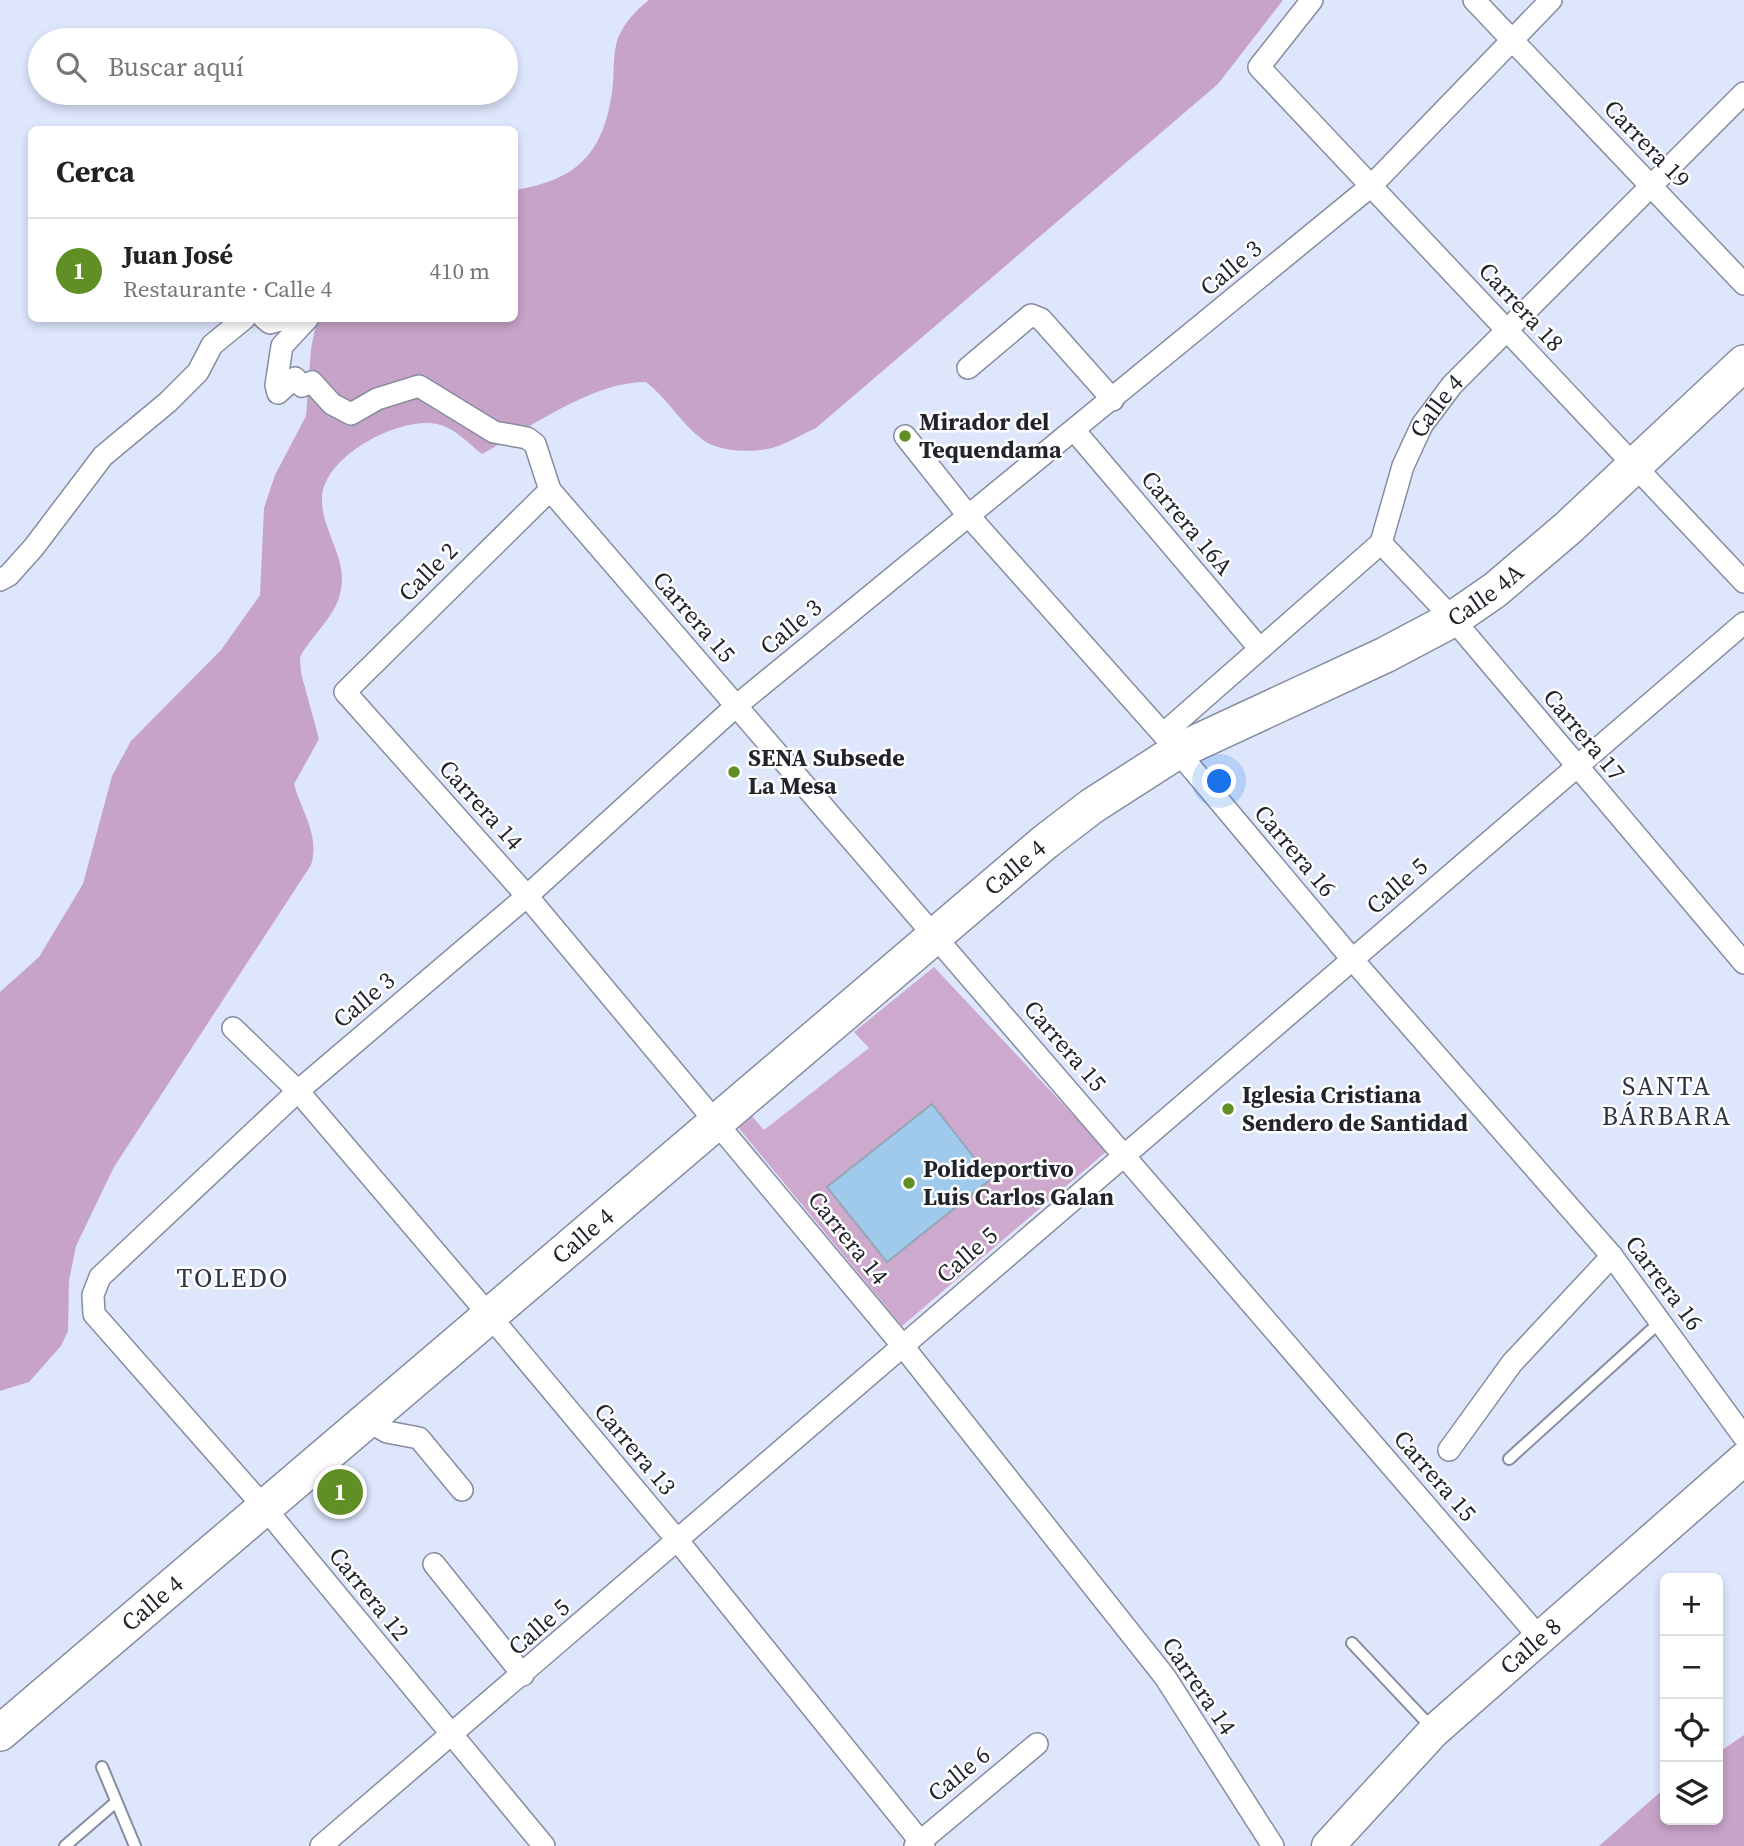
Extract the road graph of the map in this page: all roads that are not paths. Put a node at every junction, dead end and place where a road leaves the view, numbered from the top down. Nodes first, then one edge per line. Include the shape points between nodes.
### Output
1 (1312, 0) edge
2 (1474, 0) edge
3 (1551, 0) edge
4 (1512, 40) junction
5 (1744, 93) edge
6 (1371, 186) junction
7 (1653, 188) junction
8 (1744, 284) edge
9 (240, 322) edge
10 (303, 322) edge
11 (1507, 331) junction
12 (1744, 363) edge
13 (968, 368) dead end
14 (1112, 400) junction
15 (1074, 430) junction
16 (905, 436) dead end
17 (1633, 465) junction
18 (550, 490) junction
19 (967, 514) junction
20 (1381, 543) junction
21 (0, 580) edge
22 (1744, 582) edge
23 (1453, 619) junction
24 (1744, 623) edge
25 (1260, 649) junction
26 (345, 692) joint
27 (736, 706) junction
28 (1170, 743) junction
29 (1576, 767) junction
30 (527, 895) junction
31 (934, 935) junction
32 (1352, 959) junction
33 (1744, 963) edge
34 (233, 1028) dead end
35 (298, 1091) junction
36 (717, 1121) junction
37 (1124, 1155) junction
38 (1612, 1256) junction
39 (94, 1314) joint
40 (489, 1315) junction
41 (1660, 1322) junction
42 (902, 1345) junction
43 (366, 1420) junction
44 (1744, 1437) edge
45 (1449, 1450) dead end
46 (1744, 1459) edge
47 (1509, 1460) dead end
48 (463, 1490) dead end
49 (264, 1507) junction
50 (678, 1541) junction
51 (434, 1564) dead end
52 (1539, 1637) junction
53 (1352, 1643) dead end
54 (523, 1675) junction
55 (1434, 1731) junction
56 (0, 1733) edge
57 (452, 1737) junction
58 (1037, 1744) dead end
59 (102, 1767) dead end
60 (116, 1802) junction
61 (919, 1844) edge
62 (65, 1846) edge
63 (135, 1846) edge
64 (321, 1846) edge
65 (544, 1846) edge
66 (1273, 1846) edge
67 (1328, 1846) edge

1 - 6 street, Carrera 18 via 1259,67
2 - 4 street, Carrera 19
3 - 4 street, Calle 3
4 - 6 street, Calle 3
4 - 7 street, Carrera 19
5 - 7 street, Calle 4
6 - 11 street, Carrera 18
6 - 14 street, Calle 3
7 - 8 street, Carrera 19
7 - 11 street, Calle 4
9 - 21 street via 212,345 198,372 168,402 103,456 34,547
10 - 18 street via 282,346 278,393 295,378 302,386 312,382 332,404 351,414 377,399 419,386 494,432 527,438 535,444
11 - 17 street, Carrera 18
11 - 20 street, Calle 4 via 1452,385 1422,425 1403,466
12 - 17 main road, Calle 4A
13 - 14 street via 1031,314 1041,319
14 - 15 street, Calle 3
15 - 19 street, Calle 3
15 - 25 street, Carrera 16A
16 - 19 street, Carrera 16
17 - 22 street, Carrera 18
17 - 23 main road, Calle 4A via 1526,563
18 - 26 street, Calle 2
18 - 27 street, Carrera 15
19 - 27 street, Calle 3
19 - 28 street, Carrera 16
20 - 23 street, Carrera 17
20 - 25 street, Calle 4
23 - 28 main road, Calle 4A via 1385,655
23 - 29 street, Carrera 17
24 - 29 street, Calle 5
25 - 28 street, Calle 4
26 - 30 street, Carrera 14
27 - 30 street, Calle 3
27 - 31 street, Carrera 15
28 - 31 main road, Calle 4
28 - 32 street, Carrera 16
29 - 32 street, Calle 5
29 - 33 street, Carrera 17
30 - 35 street, Calle 3
30 - 36 street, Carrera 14
31 - 36 main road, Calle 4
31 - 37 street, Carrera 15
32 - 37 street, Calle 5
32 - 38 street, Carrera 16
34 - 35 street, Carrera 13
35 - 39 street, Calle 3 via 100,1277 93,1295
35 - 40 street, Carrera 13
36 - 40 main road, Calle 4
36 - 42 street, Carrera 14
37 - 42 street, Calle 5
37 - 52 street, Carrera 15
38 - 41 street, Carrera 16
38 - 45 street via 1513,1363
39 - 49 street, Carrera 12
40 - 43 main road, Calle 4
40 - 50 street, Carrera 13
41 - 44 street, Carrera 16
41 - 47 lane
42 - 50 street, Calle 5
42 - 66 street, Carrera 14 via 1165,1677
43 - 48 street via 387,1432 419,1438
43 - 49 main road, Calle 4
46 - 52 main road, Calle 8
49 - 56 main road, Calle 4
49 - 57 street, Carrera 12
50 - 54 street, Calle 5
50 - 61 street, Carrera 13
51 - 54 street
52 - 55 main road, Calle 8
53 - 55 lane
54 - 57 street, Calle 5
55 - 67 main road, Calle 8
57 - 64 street, Calle 5
57 - 65 street, Carrera 12
58 - 61 street, Calle 6
59 - 60 lane
60 - 62 lane
60 - 63 lane

